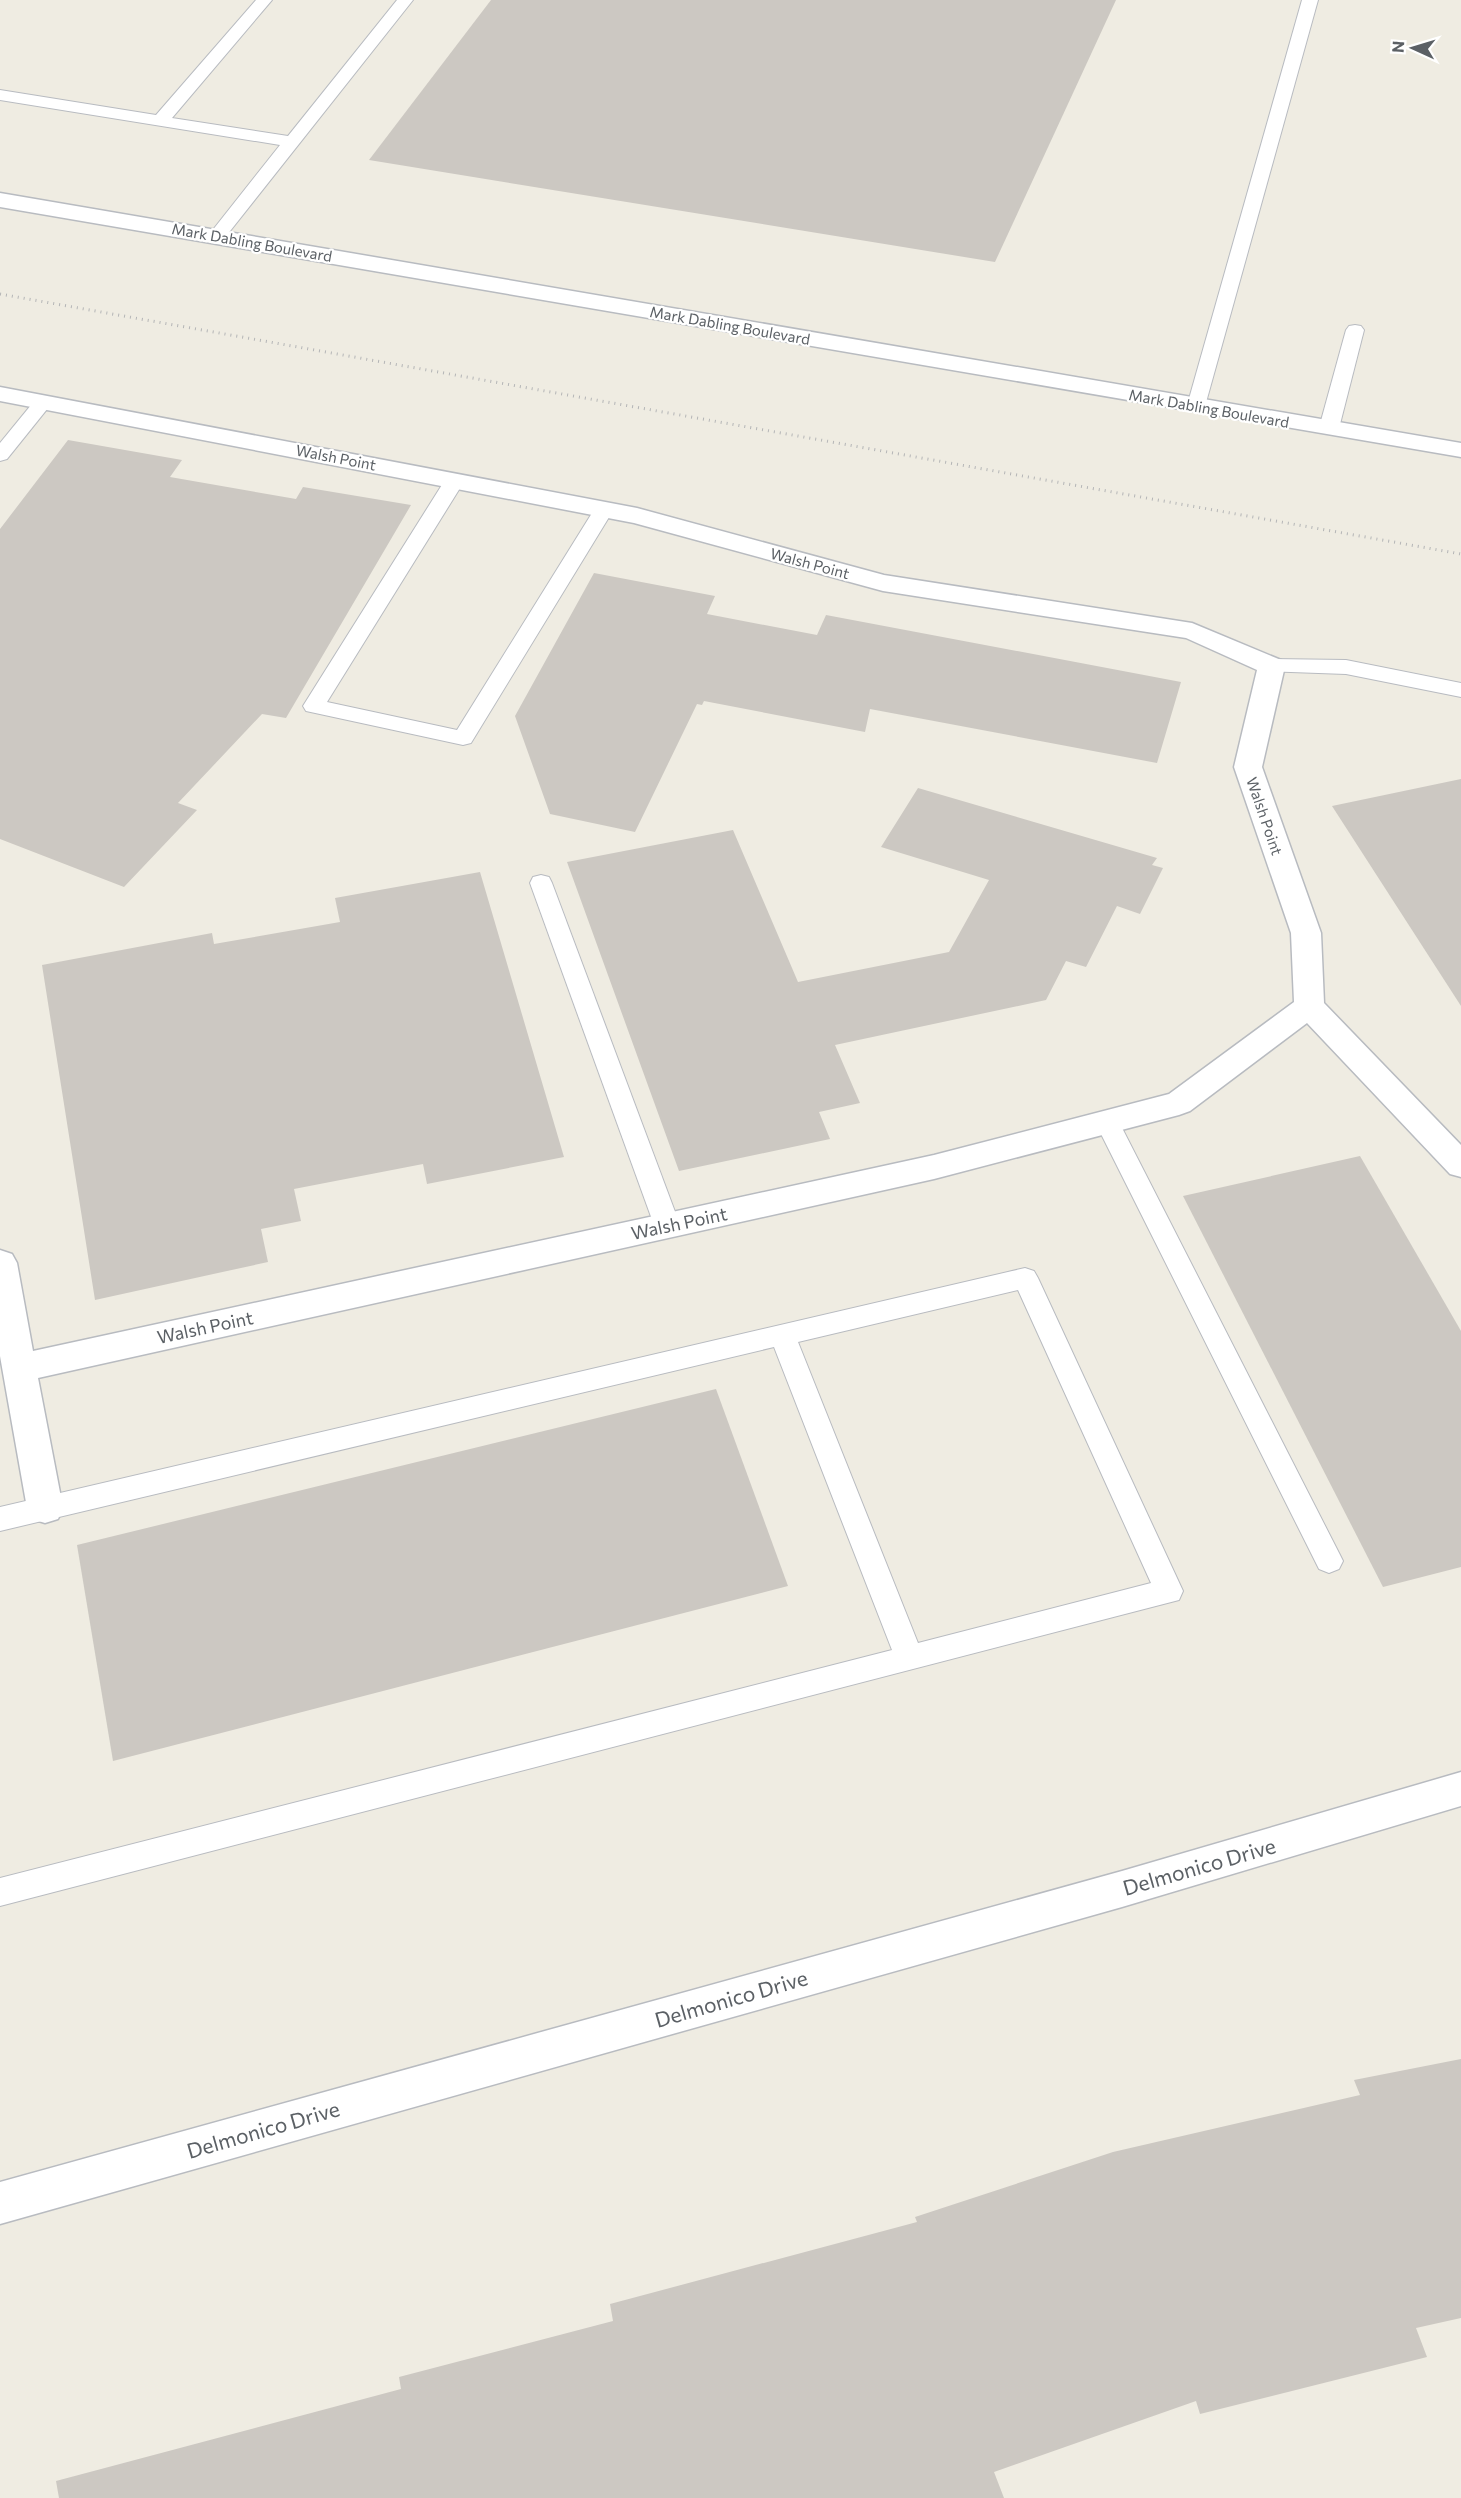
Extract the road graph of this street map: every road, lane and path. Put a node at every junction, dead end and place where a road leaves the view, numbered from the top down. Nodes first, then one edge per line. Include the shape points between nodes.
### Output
1 (264, 0) edge
2 (405, 0) edge
3 (1310, 0) edge
4 (0, 95) edge
5 (160, 121) junction
6 (291, 142) junction
7 (0, 200) edge
8 (217, 236) junction
9 (1355, 330) dead end
10 (0, 394) edge
11 (43, 403) junction
12 (1196, 406) junction
13 (1329, 428) junction
14 (1461, 450) edge
15 (0, 455) edge
16 (455, 480) junction
17 (604, 509) junction
18 (1270, 666) junction
19 (1461, 690) edge
20 (541, 883) dead end
21 (1309, 1006) junction
22 (1107, 1122) junction
23 (1461, 1165) edge
24 (667, 1226) junction
25 (0, 1263) edge
26 (782, 1334) junction
27 (19, 1368) junction
28 (45, 1508) junction
29 (0, 1519) edge
30 (1329, 1561) dead end
31 (910, 1658) junction
32 (1461, 1790) edge
33 (0, 1892) edge
34 (0, 2203) edge

1 - 5 lane
2 - 6 lane
3 - 12 lane
4 - 5 lane
5 - 6 lane
6 - 8 lane
7 - 8 street, Mark Dabling Boulevard
8 - 12 street, Mark Dabling Boulevard
9 - 13 lane
10 - 11 street, Walsh Point
11 - 15 lane
11 - 16 street, Walsh Point
12 - 13 street, Mark Dabling Boulevard
13 - 14 street, Mark Dabling Boulevard
16 - 17 street, Walsh Point
16 - 17 lane via 314,706 463,738
17 - 18 street, Walsh Point via 883,583 1192,631
18 - 19 lane via 1346,667
18 - 21 street, Walsh Point via 1248,767 1306,933
20 - 24 lane
21 - 22 street, Walsh Point via 1179,1103
21 - 23 street
22 - 24 street, Walsh Point via 934,1167
22 - 30 lane
24 - 27 street, Walsh Point
25 - 27 street
26 - 28 lane
26 - 31 lane
26 - 31 lane via 1025,1278 1169,1591
27 - 28 street
28 - 29 lane
31 - 33 lane
32 - 34 street, Delmonico Drive via 1122,1889

